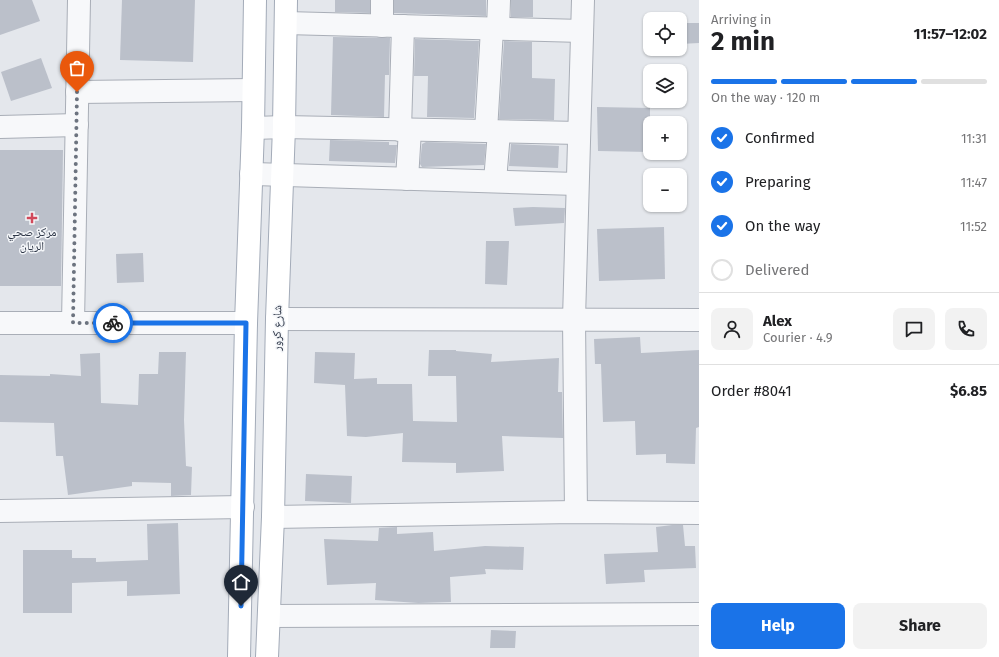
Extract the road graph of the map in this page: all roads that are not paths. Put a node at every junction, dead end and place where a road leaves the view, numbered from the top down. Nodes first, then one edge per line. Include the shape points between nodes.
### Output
1 (79, 0) edge
2 (255, 0) edge
3 (286, 0) edge
4 (382, 0) edge
5 (499, 0) edge
6 (583, 0) edge
7 (286, 23) junction
8 (392, 26) junction
9 (495, 29) junction
10 (582, 32) junction
11 (254, 90) junction
12 (77, 92) junction
13 (77, 125) junction
14 (0, 127) edge
15 (284, 127) junction
16 (253, 128) junction
17 (405, 130) junction
18 (493, 131) junction
19 (579, 133) junction
20 (251, 174) junction
21 (282, 175) junction
22 (407, 179) junction
23 (496, 182) junction
24 (578, 184) junction
25 (277, 319) junction
26 (574, 320) junction
27 (699, 320) edge
28 (0, 322) edge
29 (73, 323) junction
30 (246, 323) junction
31 (243, 507) junction
32 (0, 511) edge
33 (576, 512) junction
34 (699, 513) edge
35 (273, 517) junction
36 (699, 614) edge
37 (269, 616) junction
38 (240, 657) edge
39 (267, 657) edge

1 - 12 street
2 - 11 main road
3 - 7 main road, شارع كرور
4 - 8 street
5 - 9 street
6 - 10 street
7 - 8 street
7 - 15 main road, شارع كرور
8 - 9 street
8 - 17 street
9 - 10 street
9 - 18 street
10 - 19 street
11 - 12 street
11 - 16 main road
12 - 13 street
13 - 14 street
13 - 29 street
15 - 16 street
15 - 17 street
15 - 21 main road, شارع كرور
16 - 20 main road
17 - 18 street
17 - 22 street
18 - 19 street
18 - 23 street
19 - 24 street
20 - 21 street
20 - 30 main road
21 - 22 street
21 - 25 main road, شارع كرور
22 - 23 street
23 - 24 street
24 - 26 street
25 - 26 street
25 - 35 main road, شارع كرور
26 - 27 street
26 - 33 street
28 - 29 street
29 - 30 street
30 - 31 main road
31 - 32 street
31 - 38 main road
33 - 34 street
33 - 35 street
35 - 37 main road, شارع كرور
36 - 37 street
37 - 39 main road, شارع كرور

